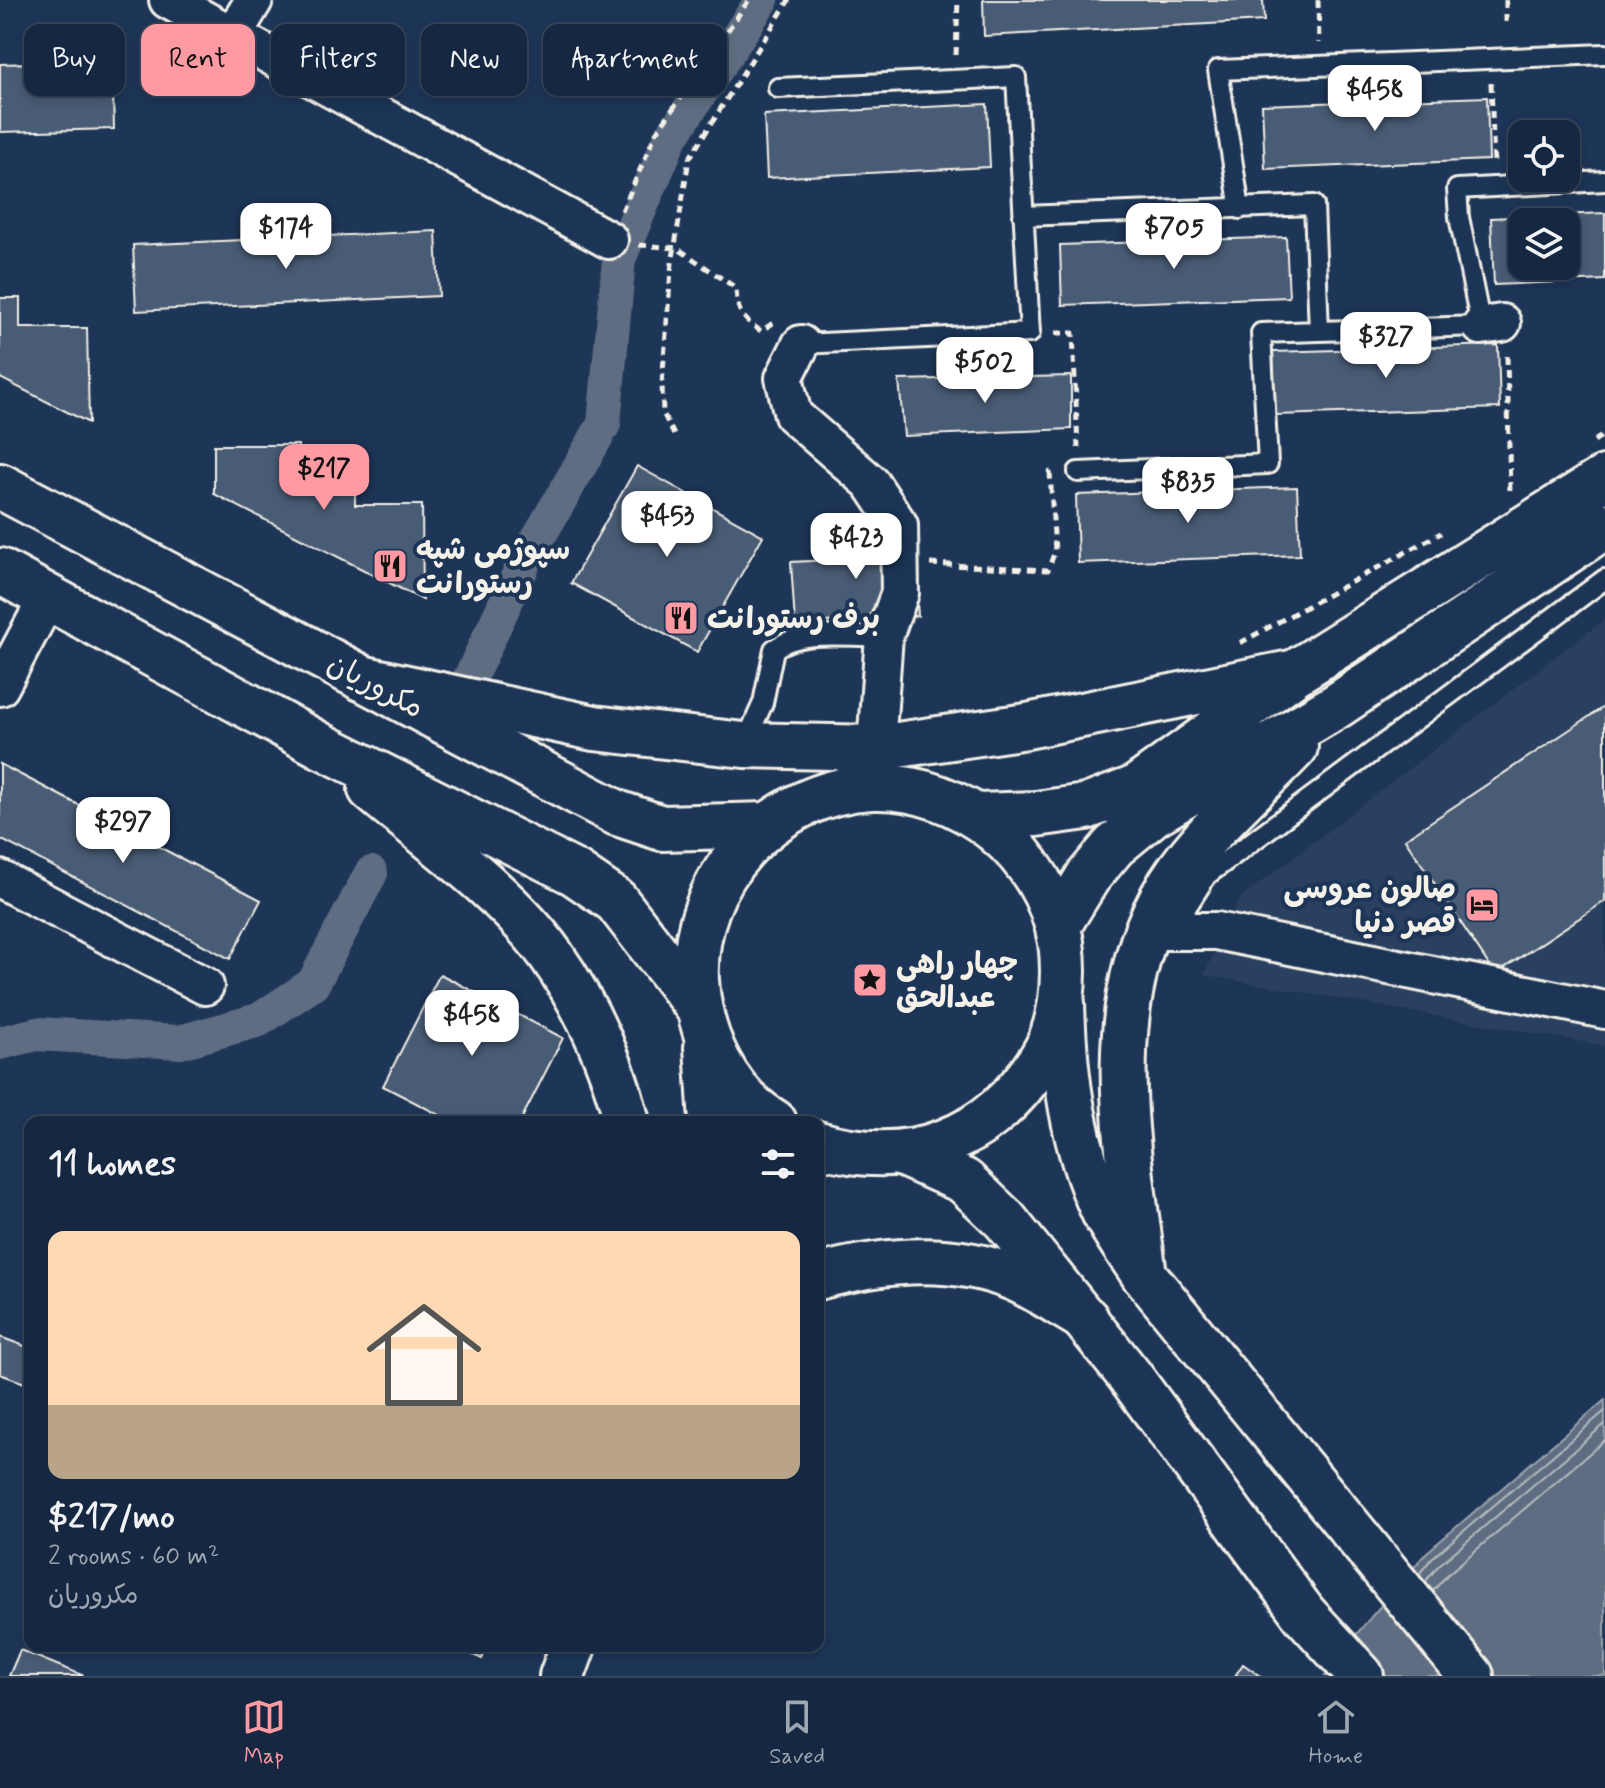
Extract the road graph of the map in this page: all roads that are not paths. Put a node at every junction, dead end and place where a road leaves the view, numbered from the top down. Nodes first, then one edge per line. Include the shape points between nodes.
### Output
1 (168, 0) edge
2 (254, 0) edge
3 (213, 24) edge
4 (240, 24) edge
5 (255, 47) edge
6 (1605, 54) edge
7 (778, 88) dead end
8 (1605, 181) edge
9 (1240, 209) junction
10 (1023, 216) junction
11 (609, 240) road end
12 (1319, 331) junction
13 (801, 344) joint
14 (1593, 464) edge
15 (1078, 472) road end
16 (0, 486) edge
17 (1605, 526) edge
18 (0, 571) edge
19 (1605, 579) edge
20 (48, 597) junction
21 (884, 636) junction
22 (1296, 672) junction
23 (361, 678) junction
24 (0, 687) edge
25 (1335, 707) junction
26 (320, 745) junction
27 (744, 745) junction
28 (874, 768) junction
29 (978, 816) junction
30 (767, 825) junction
31 (0, 879) edge
32 (1058, 926) junction
33 (1161, 931) junction
34 (205, 986) dead end
35 (1062, 1001) junction
36 (1605, 1010) edge
37 (702, 1022) junction
38 (626, 1116) edge
39 (711, 1116) edge
40 (768, 1116) edge
41 (836, 1149) edge
42 (903, 1154) junction
43 (824, 1170) edge
44 (1144, 1275) junction
45 (824, 1276) edge
46 (1086, 1319) junction
47 (571, 1652) edge
48 (562, 1676) edge
49 (1361, 1676) edge
50 (1471, 1676) edge

1 - 3 street
2 - 4 street
5 - 11 street
6 - 9 lane via 1218,70
7 - 10 lane via 1016,77
8 - 12 lane via 1457,189 1459,217 1491,325
9 - 10 lane
9 - 12 lane via 1314,205
10 - 13 lane via 1030,333
12 - 15 lane via 1261,333 1268,464
13 - 21 street via 784,378 793,415 871,483 899,525 900,593
14 - 22 main road
16 - 23 main road, مکروریان
17 - 25 main road
18 - 20 main road
19 - 33 lane via 1207,875
20 - 24 street
20 - 26 main road
21 - 27 lane via 802,638 774,649 763,703
21 - 28 street
22 - 28 main road via 1012,729
22 - 29 main road via 1136,788 1086,807
23 - 27 main road via 594,728
23 - 30 main road, مکروریان via 617,813 662,828
25 - 32 main road via 1153,814 1114,846
25 - 33 main road via 1200,846 1162,898
26 - 37 main road via 575,873 616,901
26 - 38 main road via 498,898 550,953 589,1018 617,1081
27 - 28 main road
28 - 29 main road
28 - 30 main road
29 - 32 main road via 1014,846 1041,883
30 - 37 main road via 731,861 706,905 695,955
31 - 34 street
32 - 35 main road
33 - 36 street via 1216,931
33 - 44 main road via 1125,1026 1124,1118
35 - 42 main road via 1043,1056 1008,1104 959,1137
35 - 44 main road via 1064,1074 1079,1145 1105,1214
37 - 39 main road
37 - 40 main road via 730,1081
41 - 42 main road
41 - 43 main road
42 - 46 main road via 964,1181 1005,1220
44 - 50 main road
45 - 46 main road via 900,1261 958,1261 1017,1279
46 - 49 main road via 1304,1614
47 - 48 main road

